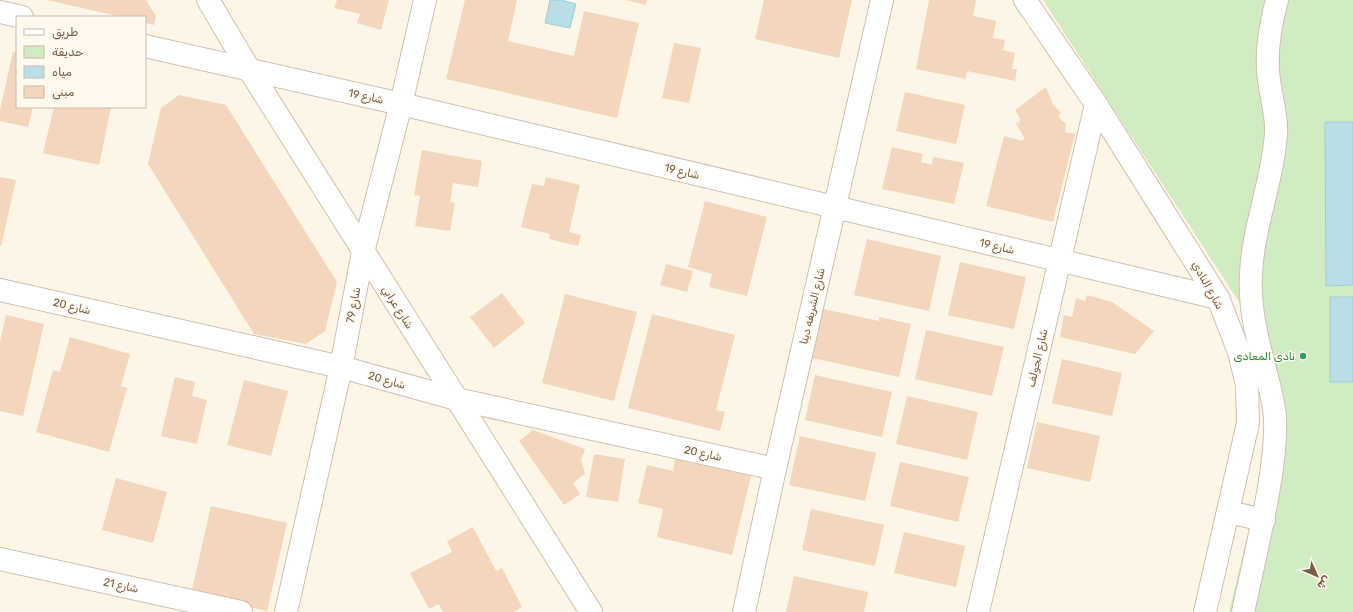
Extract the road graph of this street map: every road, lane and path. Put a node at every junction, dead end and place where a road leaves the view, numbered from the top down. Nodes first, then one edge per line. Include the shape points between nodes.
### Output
1 (208, 0) edge
2 (425, 0) edge
3 (882, 0) edge
4 (1025, 0) edge
5 (1277, 0) edge
6 (0, 12) edge
7 (18, 16) edge
8 (146, 46) edge
9 (250, 71) junction
10 (401, 104) junction
11 (1096, 104) junction
12 (835, 207) junction
13 (363, 252) junction
14 (1060, 261) junction
15 (0, 290) edge
16 (1218, 298) junction
17 (341, 367) junction
18 (456, 399) junction
19 (775, 469) junction
20 (1228, 512) junction
21 (1264, 520) junction
22 (0, 559) edge
23 (241, 612) edge
24 (286, 612) edge
25 (591, 612) edge
26 (744, 612) edge
27 (978, 612) edge
28 (1205, 612) edge
29 (1243, 612) edge

1 - 9 street, شارع عرابي
2 - 10 street, شارع 79
3 - 12 street, شارع الشريفه دينا
4 - 11 street, شارع النادي
5 - 21 street via 1268,60 1275,110 1275,152 1254,247 1251,274 1254,328 1275,417 1274,456
6 - 7 street
8 - 9 street, شارع 19
9 - 10 street, شارع 19
9 - 13 street, شارع عرابي
10 - 12 street, شارع 19
10 - 13 street, شارع 79
11 - 14 street, شارع الجولف
11 - 16 street, شارع النادي
12 - 14 street, شارع 19
12 - 19 street, شارع الشريفه دينا
13 - 17 street, شارع 79
13 - 18 street, شارع عرابي
14 - 16 street, شارع 19
14 - 27 street, شارع الجولف
15 - 17 street, شارع 20
16 - 20 street, شارع النادي via 1239,352 1246,385 1248,423
17 - 18 street, شارع 20
17 - 24 street, شارع 79
18 - 19 street, شارع 20
18 - 25 street, شارع عرابي
19 - 26 street, شارع الشريفه دينا
20 - 21 street
20 - 28 street, شارع النادي
21 - 29 street
22 - 23 street, شارع 21

